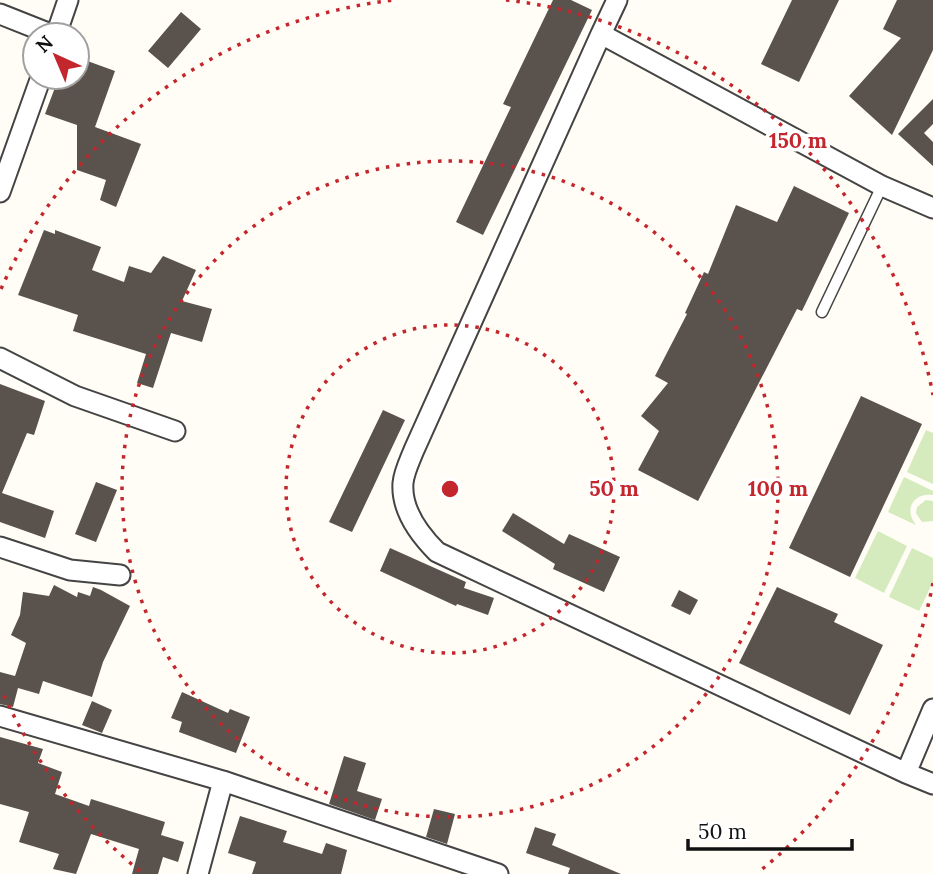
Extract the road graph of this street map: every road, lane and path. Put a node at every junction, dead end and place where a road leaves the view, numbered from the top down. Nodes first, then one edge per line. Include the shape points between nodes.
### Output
1 (68, 0) edge
2 (617, 0) edge
3 (0, 14) edge
4 (60, 21) edge
5 (21, 22) edge
6 (601, 34) junction
7 (36, 91) edge
8 (1, 185) edge
9 (882, 186) junction
10 (933, 208) edge
11 (822, 312) dead end
12 (0, 358) edge
13 (175, 431) dead end
14 (0, 547) edge
15 (120, 575) dead end
16 (933, 709) edge
17 (0, 716) edge
18 (906, 773) junction
19 (223, 781) junction
20 (933, 784) edge
21 (198, 874) edge
22 (498, 874) edge

1 - 4 street
2 - 6 street
3 - 5 street
6 - 9 street
6 - 18 street via 414,450 403,482 406,507 421,536 437,552
7 - 8 street
9 - 10 street
9 - 11 lane
12 - 13 street via 75,396
14 - 15 street via 70,570
16 - 18 street
17 - 19 street
18 - 20 street
19 - 21 street
19 - 22 street

